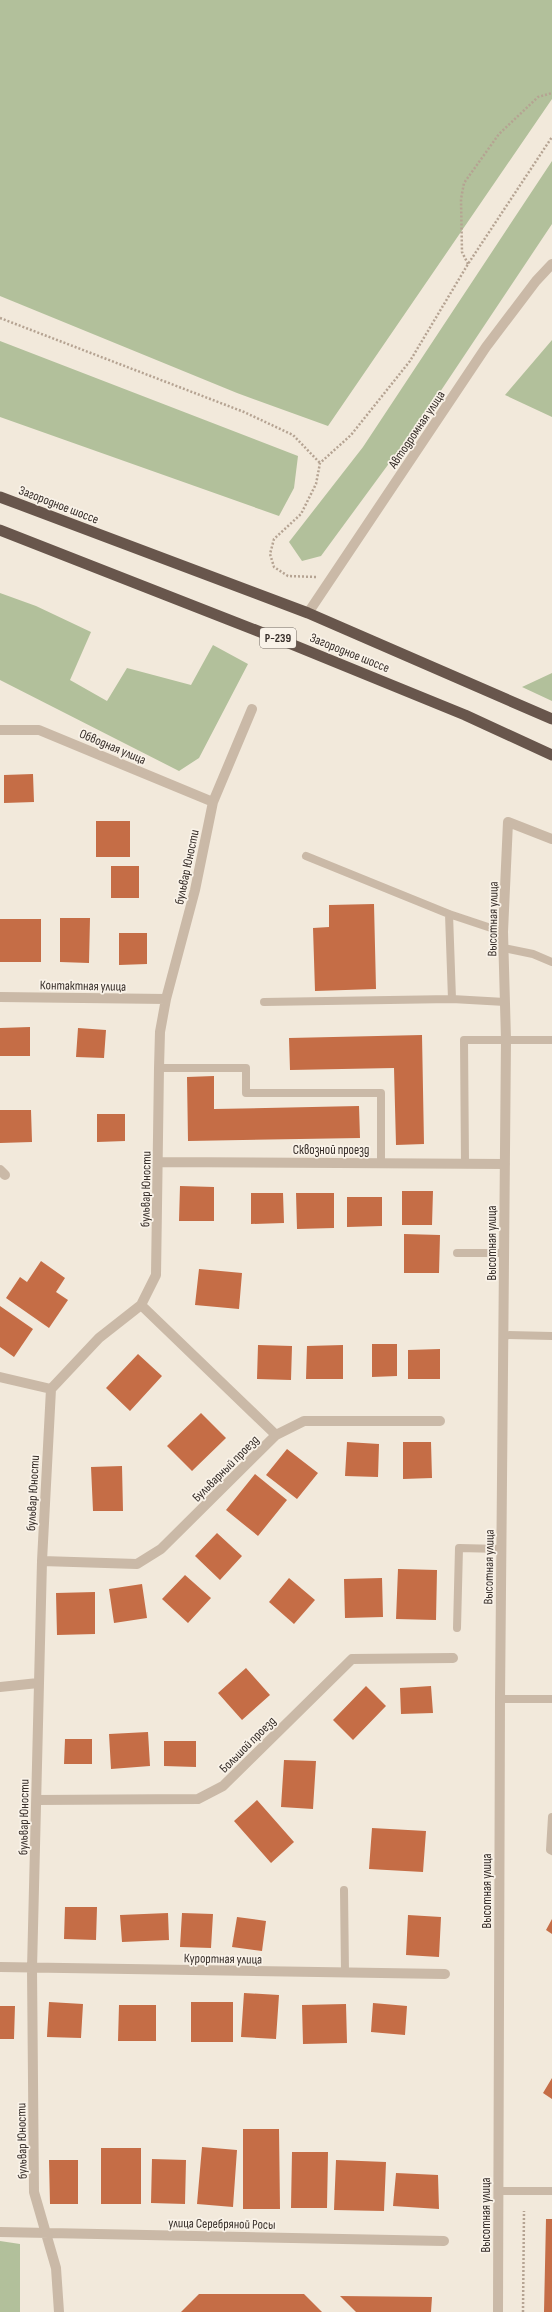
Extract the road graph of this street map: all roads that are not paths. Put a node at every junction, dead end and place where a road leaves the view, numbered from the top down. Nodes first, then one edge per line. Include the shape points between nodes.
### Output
1 (552, 264) edge
2 (0, 497) edge
3 (0, 530) edge
4 (308, 613) junction
5 (252, 709) dead end
6 (552, 719) edge
7 (0, 730) edge
8 (552, 755) edge
9 (213, 802) junction
10 (552, 839) edge
11 (306, 856) dead end
12 (449, 914) junction
13 (503, 932) junction
14 (504, 948) junction
15 (552, 962) edge
16 (0, 997) edge
17 (166, 999) junction
18 (452, 999) junction
19 (264, 1002) dead end
20 (505, 1002) junction
21 (506, 1040) junction
22 (552, 1040) edge
23 (159, 1068) junction
24 (158, 1162) junction
25 (381, 1162) junction
26 (465, 1162) junction
27 (505, 1164) junction
28 (457, 1253) dead end
29 (504, 1254) junction
30 (141, 1306) junction
31 (503, 1335) junction
32 (552, 1336) edge
33 (0, 1377) edge
34 (51, 1389) junction
35 (440, 1421) dead end
36 (276, 1435) junction
37 (501, 1549) junction
38 (42, 1561) junction
39 (457, 1628) dead end
40 (453, 1658) dead end
41 (38, 1683) junction
42 (0, 1687) edge
43 (500, 1698) junction
44 (552, 1699) edge
45 (37, 1800) junction
46 (552, 1817) edge
47 (552, 1852) edge
48 (344, 1890) dead end
49 (0, 1967) edge
50 (32, 1969) junction
51 (345, 1972) junction
52 (445, 1974) dead end
53 (498, 2191) junction
54 (552, 2191) edge
55 (0, 2232) edge
56 (46, 2232) junction
57 (444, 2241) dead end
58 (59, 2312) edge
59 (498, 2312) edge

1 - 4 street, Автодромная улица via 486,347
2 - 4 highway, Загородное шоссе / Р-239
3 - 8 highway, Загородное шоссе / Р-239 via 292,644 465,715
4 - 6 highway, Загородное шоссе / Р-239
5 - 9 street, бульвар Юности
7 - 9 street, Обводная улица via 39,730
9 - 17 street, бульвар Юности via 195,890
10 - 13 street, Высотная улица via 508,822
11 - 12 lane
12 - 13 lane
12 - 18 lane
13 - 14 street, Высотная улица
14 - 15 lane via 533,954
14 - 20 street, Высотная улица
16 - 17 street, Контактная улица
17 - 23 street, бульвар Юности via 160,1032
18 - 19 lane
18 - 20 lane
20 - 21 street, Высотная улица
21 - 22 lane
21 - 26 lane via 464,1040
21 - 27 street, Высотная улица
23 - 24 street, бульвар Юности
23 - 25 lane via 246,1068 246,1093 381,1093
24 - 25 street, Сквозной проезд
24 - 30 street, бульвар Юности via 156,1275
25 - 26 street, Сквозной проезд
26 - 27 street, Сквозной проезд
27 - 29 street, Высотная улица
28 - 29 lane
29 - 31 street, Высотная улица
30 - 34 street, бульвар Юности via 99,1338
30 - 36 street
31 - 32 lane
31 - 37 street, Высотная улица
33 - 34 street
34 - 38 street, бульвар Юности
35 - 36 street, Бульварный проезд via 304,1421
36 - 38 street, Бульварный проезд via 162,1549 137,1564
37 - 39 lane via 459,1548
37 - 43 street, Высотная улица
38 - 41 street, бульвар Юности
40 - 45 street, Большой проезд via 352,1659 223,1786 198,1798
41 - 42 street
41 - 45 street, бульвар Юности
43 - 44 lane
43 - 53 street, Высотная улица
45 - 50 street, бульвар Юности
46 - 47 lane
48 - 51 lane
49 - 50 street, Курортная улица
50 - 51 street, Курортная улица
50 - 56 street, бульвар Юности via 34,2192
51 - 52 street, Курортная улица
53 - 54 lane
53 - 59 street, Высотная улица
55 - 56 street, улица Серебряной Росы
56 - 57 street, улица Серебряной Росы
56 - 58 street, бульвар Юности via 56,2268

